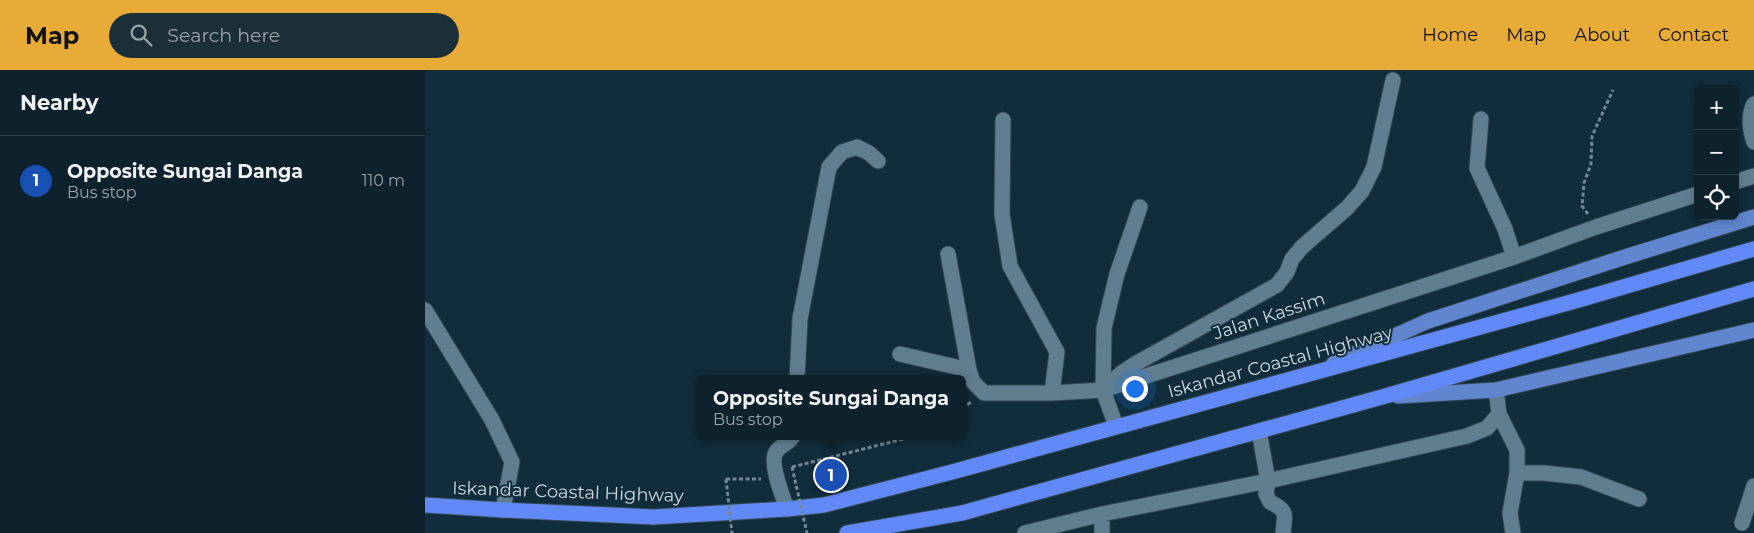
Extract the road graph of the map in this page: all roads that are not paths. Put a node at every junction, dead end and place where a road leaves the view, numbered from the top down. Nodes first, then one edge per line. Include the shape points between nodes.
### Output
1 (1393, 80) dead end
2 (1754, 104) edge
3 (1481, 119) dead end
4 (1003, 120) dead end
5 (1754, 142) edge
6 (878, 161) dead end
7 (1754, 176) edge
8 (1739, 181) edge
9 (1694, 195) edge
10 (1140, 207) dead end
11 (1754, 217) edge
12 (1754, 249) edge
13 (947, 254) dead end
14 (1513, 257) junction
15 (1754, 289) edge
16 (425, 310) edge
17 (1754, 330) edge
18 (900, 354) dead end
19 (969, 370) junction
20 (797, 375) edge
21 (1305, 375) junction
22 (1103, 390) junction
23 (1496, 390) junction
24 (1052, 394) junction
25 (1381, 397) junction
26 (1499, 414) junction
27 (1116, 426) junction
28 (1259, 431) junction
29 (791, 440) edge
30 (1517, 472) junction
31 (1268, 481) junction
32 (1754, 486) edge
33 (1639, 499) dead end
34 (425, 504) edge
35 (787, 509) junction
36 (503, 510) junction
37 (962, 513) junction
38 (1102, 514) junction
39 (1742, 523) dead end
40 (847, 533) edge
41 (913, 533) edge
42 (1025, 533) edge
43 (1102, 533) edge
44 (1283, 533) edge
45 (1513, 533) edge

1 - 22 street via 1374,167 1362,192 1302,247 1277,284 1135,364
2 - 5 street via 1750,110
3 - 14 street via 1477,168 1505,229
4 - 24 street via 1002,214 1009,266 1057,352
6 - 20 street via 857,147 842,152 829,167 801,319
7 - 8 street
9 - 14 street, Jalan Kassim
10 - 22 street via 1117,274 1104,328
11 - 21 main road via 1428,321
12 - 21 highway, Iskandar Coastal Highway
13 - 19 street, Jalan Kassim
14 - 22 street, Jalan Kassim
15 - 25 highway
16 - 36 street via 492,420 511,462
17 - 23 main road
18 - 19 street
19 - 24 street, Jalan Kassim via 973,382 984,392
21 - 27 highway, Iskandar Coastal Highway
22 - 24 street, Jalan Kassim
22 - 27 street
23 - 25 main road
23 - 26 street
25 - 28 highway
26 - 30 street via 1517,450
26 - 31 street via 1487,428 1467,436
27 - 35 highway, Iskandar Coastal Highway via 825,505
28 - 31 street
28 - 37 highway
29 - 35 street via 779,448 774,457
30 - 33 street via 1581,477
30 - 45 street via 1510,512
31 - 38 street
31 - 44 street via 1267,498 1283,510
32 - 39 street
34 - 36 highway, Iskandar Coastal Highway
35 - 36 highway, Iskandar Coastal Highway via 654,517
37 - 40 highway
37 - 41 highway
38 - 42 street
38 - 43 street

